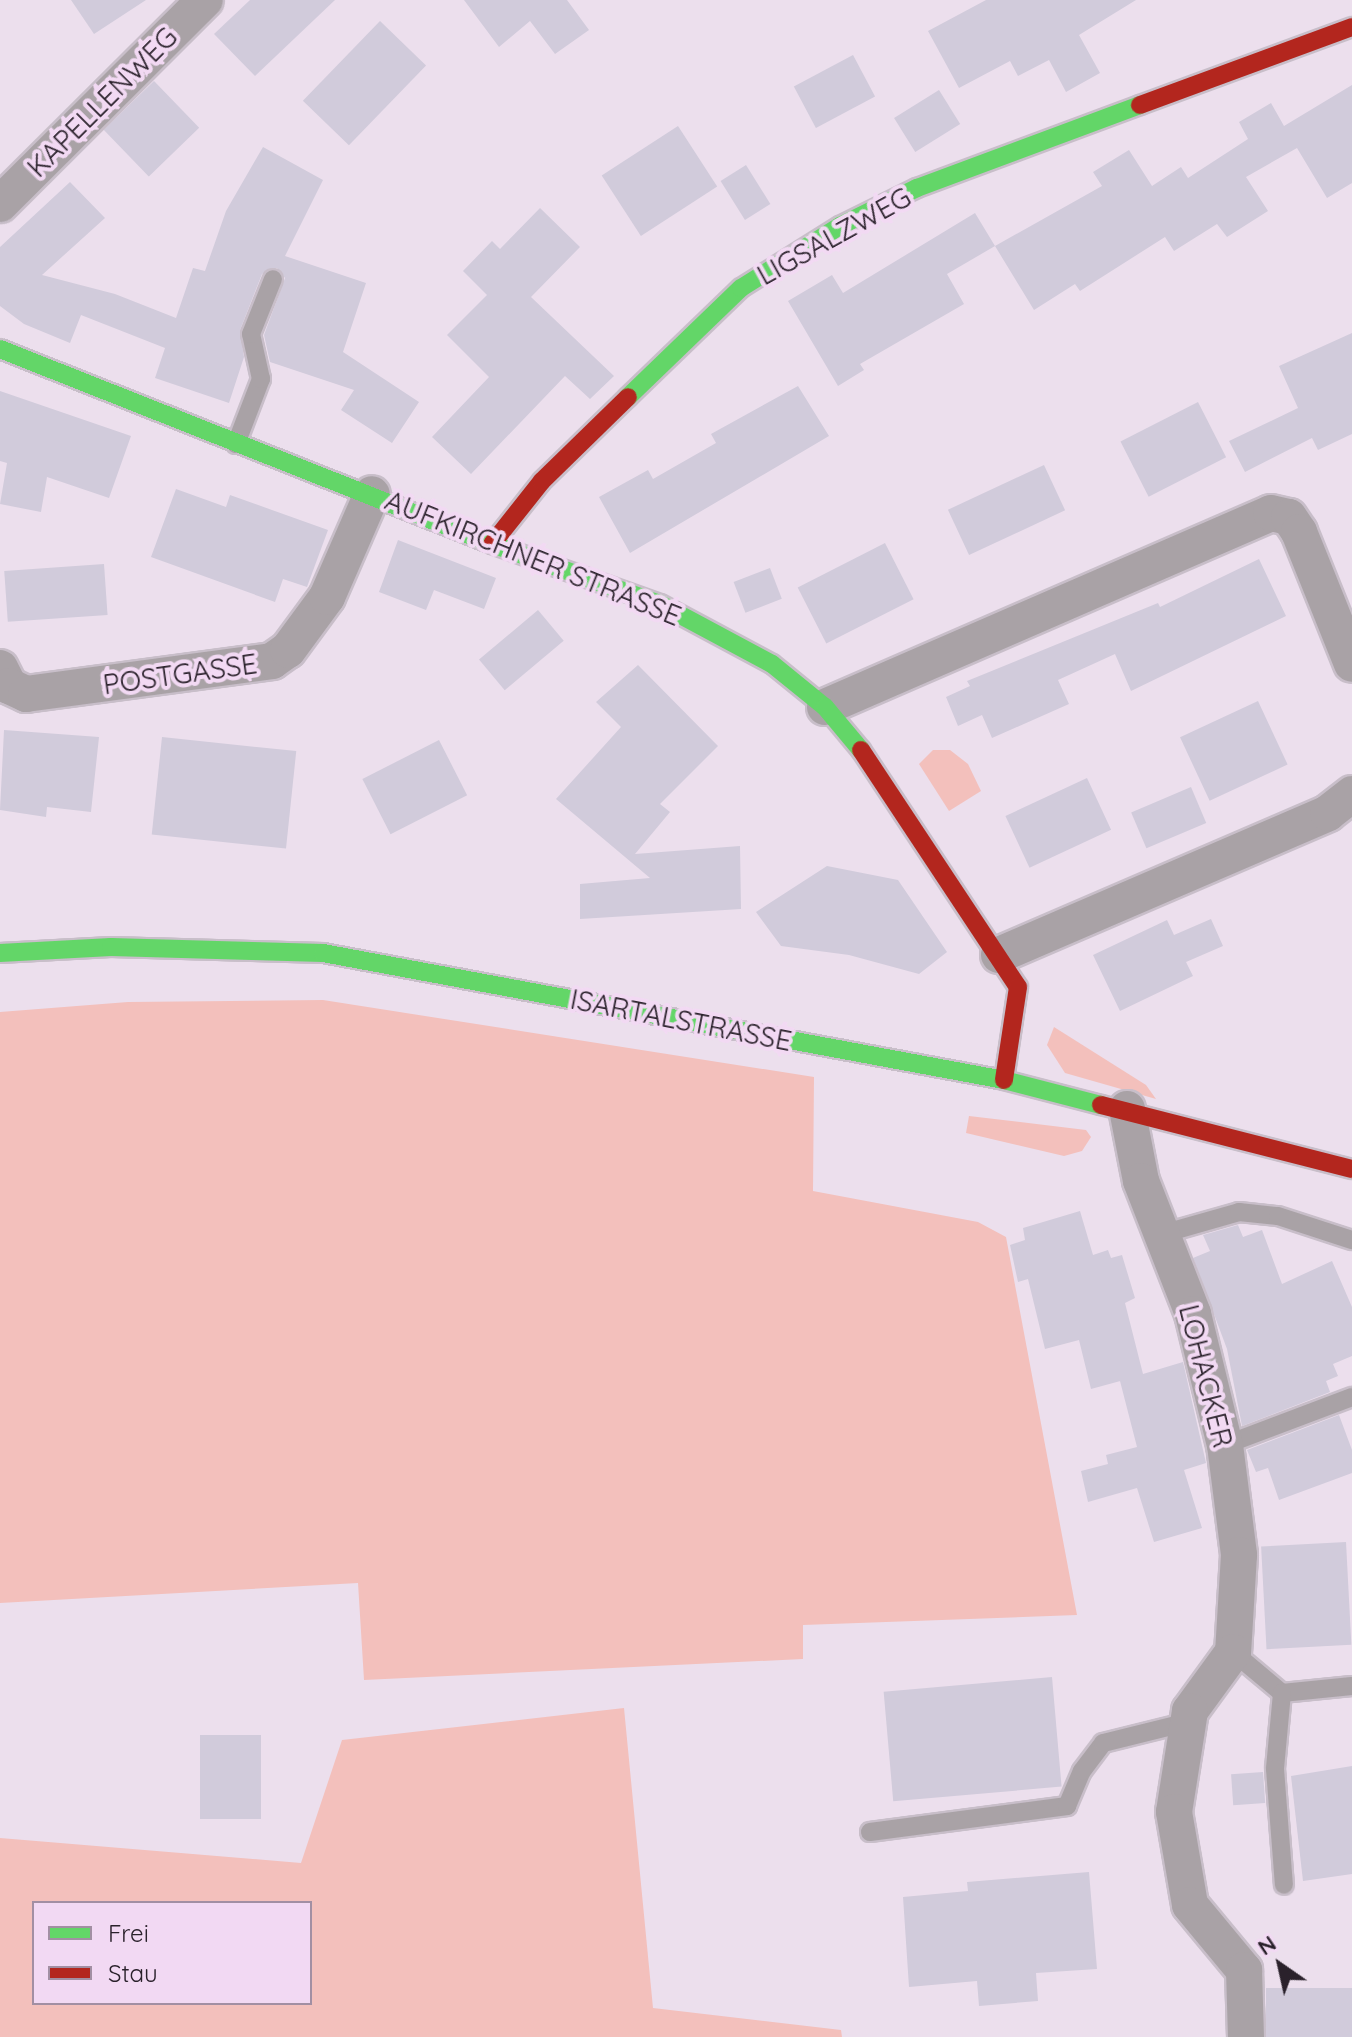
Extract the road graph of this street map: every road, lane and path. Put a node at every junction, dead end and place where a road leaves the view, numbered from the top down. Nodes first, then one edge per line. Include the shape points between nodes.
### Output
1 (198, 3) edge
2 (1352, 27) edge
3 (0, 204) edge
4 (273, 279) dead end
5 (0, 349) edge
6 (236, 444) junction
7 (372, 494) junction
8 (492, 544) junction
9 (1352, 664) edge
10 (0, 668) edge
11 (825, 707) junction
12 (1352, 794) edge
13 (0, 953) edge
14 (999, 955) junction
15 (1004, 1080) junction
16 (1127, 1109) junction
17 (1352, 1169) edge
18 (1162, 1234) junction
19 (1352, 1240) edge
20 (1352, 1397) edge
21 (1225, 1445) junction
22 (1233, 1652) junction
23 (1352, 1686) edge
24 (1282, 1693) junction
25 (1188, 1722) junction
26 (870, 1832) dead end
27 (1284, 1885) dead end
28 (1246, 2037) edge

1 - 3 street, KAPELLENWEG
2 - 8 street, LIGSALZWEG via 917,188 840,226 741,288 542,481
4 - 6 lane via 251,334 261,379
5 - 6 street, AUFKIRCHNER STRASSE
6 - 7 street, AUFKIRCHNER STRASSE
7 - 8 street, AUFKIRCHNER STRASSE
7 - 10 street, POSTGASSE via 327,597 288,650 272,661 26,694 9,686
8 - 11 street, AUFKIRCHNER STRASSE via 660,604 772,664
9 - 11 street via 1299,532 1289,517 1271,513
11 - 14 street, AUFKIRCHNER STRASSE via 861,750
12 - 14 street via 1315,819
13 - 15 street, ISARTALSTRASSE via 111,947 323,953
14 - 15 street, AUFKIRCHNER STRASSE via 1018,987
15 - 16 street, ISARTALSTRASSE
16 - 17 street, ISARTALSTRASSE
16 - 18 street, LOHACKER via 1141,1181
18 - 19 lane via 1239,1212 1278,1216
18 - 21 street, LOHACKER via 1193,1314
20 - 21 lane
21 - 22 street, LOHACKER via 1239,1555
22 - 24 lane
22 - 25 street via 1190,1711
23 - 24 lane
24 - 27 lane via 1275,1769
25 - 26 lane via 1103,1743 1082,1771 1067,1806
25 - 28 street via 1174,1812 1190,1905 1244,1970

